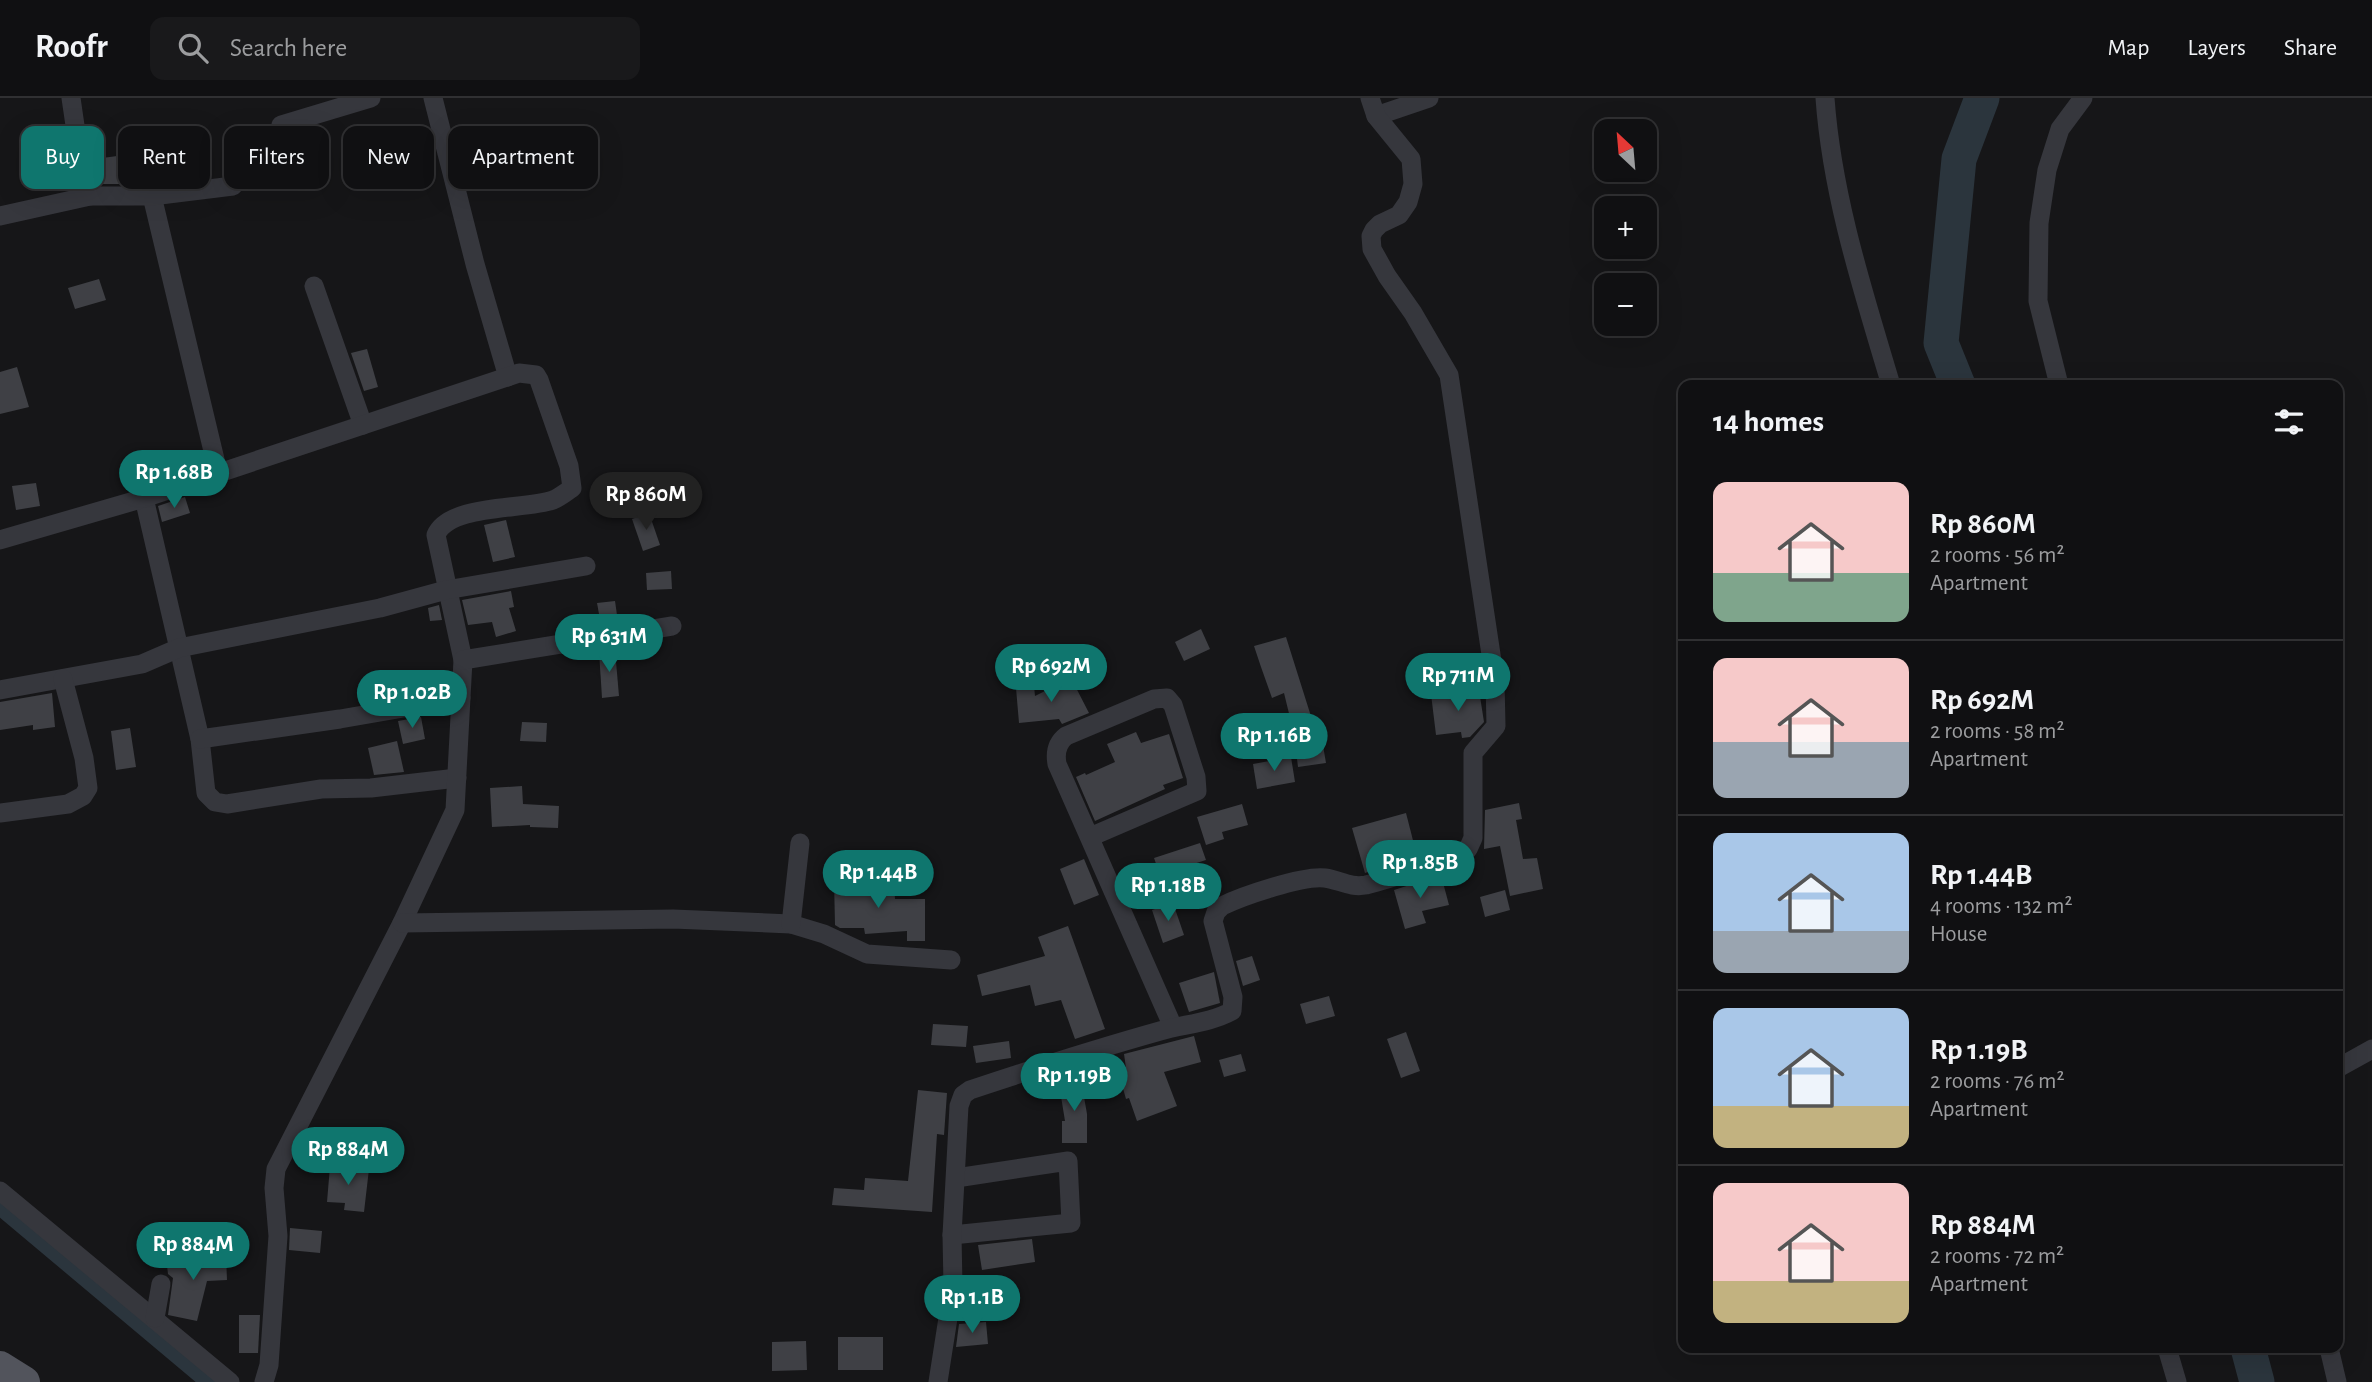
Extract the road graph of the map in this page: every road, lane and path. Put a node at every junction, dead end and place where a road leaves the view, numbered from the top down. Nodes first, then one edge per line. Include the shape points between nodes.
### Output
1 (71, 98) edge
2 (371, 98) edge
3 (433, 98) edge
4 (1429, 98) edge
5 (1825, 98) edge
6 (2083, 98) edge
7 (1373, 107) edge
8 (281, 125) dead end
9 (224, 187) edge
10 (90, 196) junction
11 (152, 196) junction
12 (0, 216) edge
13 (314, 286) dead end
14 (508, 377) junction
15 (1890, 380) edge
16 (2058, 380) edge
17 (363, 425) junction
18 (219, 472) junction
19 (144, 498) junction
20 (0, 540) edge
21 (586, 566) dead end
22 (446, 590) junction
23 (672, 626) dead end
24 (179, 648) junction
25 (463, 660) junction
26 (63, 679) junction
27 (0, 690) edge
28 (461, 698) junction
29 (200, 740) junction
30 (457, 778) junction
31 (0, 813) edge
32 (1090, 837) junction
33 (800, 843) dead end
34 (402, 923) junction
35 (791, 924) junction
36 (951, 960) dead end
37 (1173, 1027) junction
38 (2372, 1049) edge
39 (2343, 1065) edge
40 (956, 1178) junction
41 (0, 1191) edge
42 (952, 1235) junction
43 (161, 1284) dead end
44 (155, 1318) junction
45 (2168, 1353) edge
46 (2330, 1353) edge
47 (0, 1367) edge
48 (24, 1382) edge
49 (230, 1382) edge
50 (264, 1382) edge
51 (938, 1382) edge
52 (2177, 1382) edge
53 (2336, 1382) edge

1 - 10 street
2 - 8 street
3 - 14 street
4 - 7 street
5 - 15 street via 1827,133 1845,221
6 - 16 street via 2060,129 2047,170 2039,223 2038,301
7 - 37 street via 1411,159 1413,184 1399,215 1374,230 1372,249 1449,376 1495,681 1496,726 1473,753 1473,838 1468,849 1366,885 1310,877 1222,906 1213,921 1234,1008 1218,1019
9 - 11 street
10 - 11 street
10 - 12 street
11 - 18 street
13 - 17 street
14 - 17 street
14 - 22 street via 519,373 539,380 569,466 572,488 544,502 447,520 436,534
17 - 18 street
18 - 19 street
19 - 20 street
19 - 24 street
21 - 22 street
22 - 24 street via 380,608
22 - 25 street
23 - 25 street
24 - 26 street via 142,664
24 - 29 street
25 - 28 street
26 - 27 street
26 - 31 street via 88,788 68,804
28 - 29 street
28 - 30 street
29 - 30 street via 206,793 220,803
30 - 34 street via 455,810
32 - 32 street via 1196,791 1196,777 1167,698 1154,699 1066,736 1059,744 1057,764
32 - 37 street
33 - 35 street
34 - 35 street via 673,919
34 - 50 street via 276,1169 278,1236
35 - 36 street via 867,954
37 - 40 street via 970,1090 959,1106
38 - 39 street
40 - 42 street
40 - 42 street via 1068,1161 1072,1223
41 - 44 street
42 - 51 street via 953,1286
43 - 44 street
44 - 49 street
45 - 52 street
46 - 53 street
47 - 48 main road

